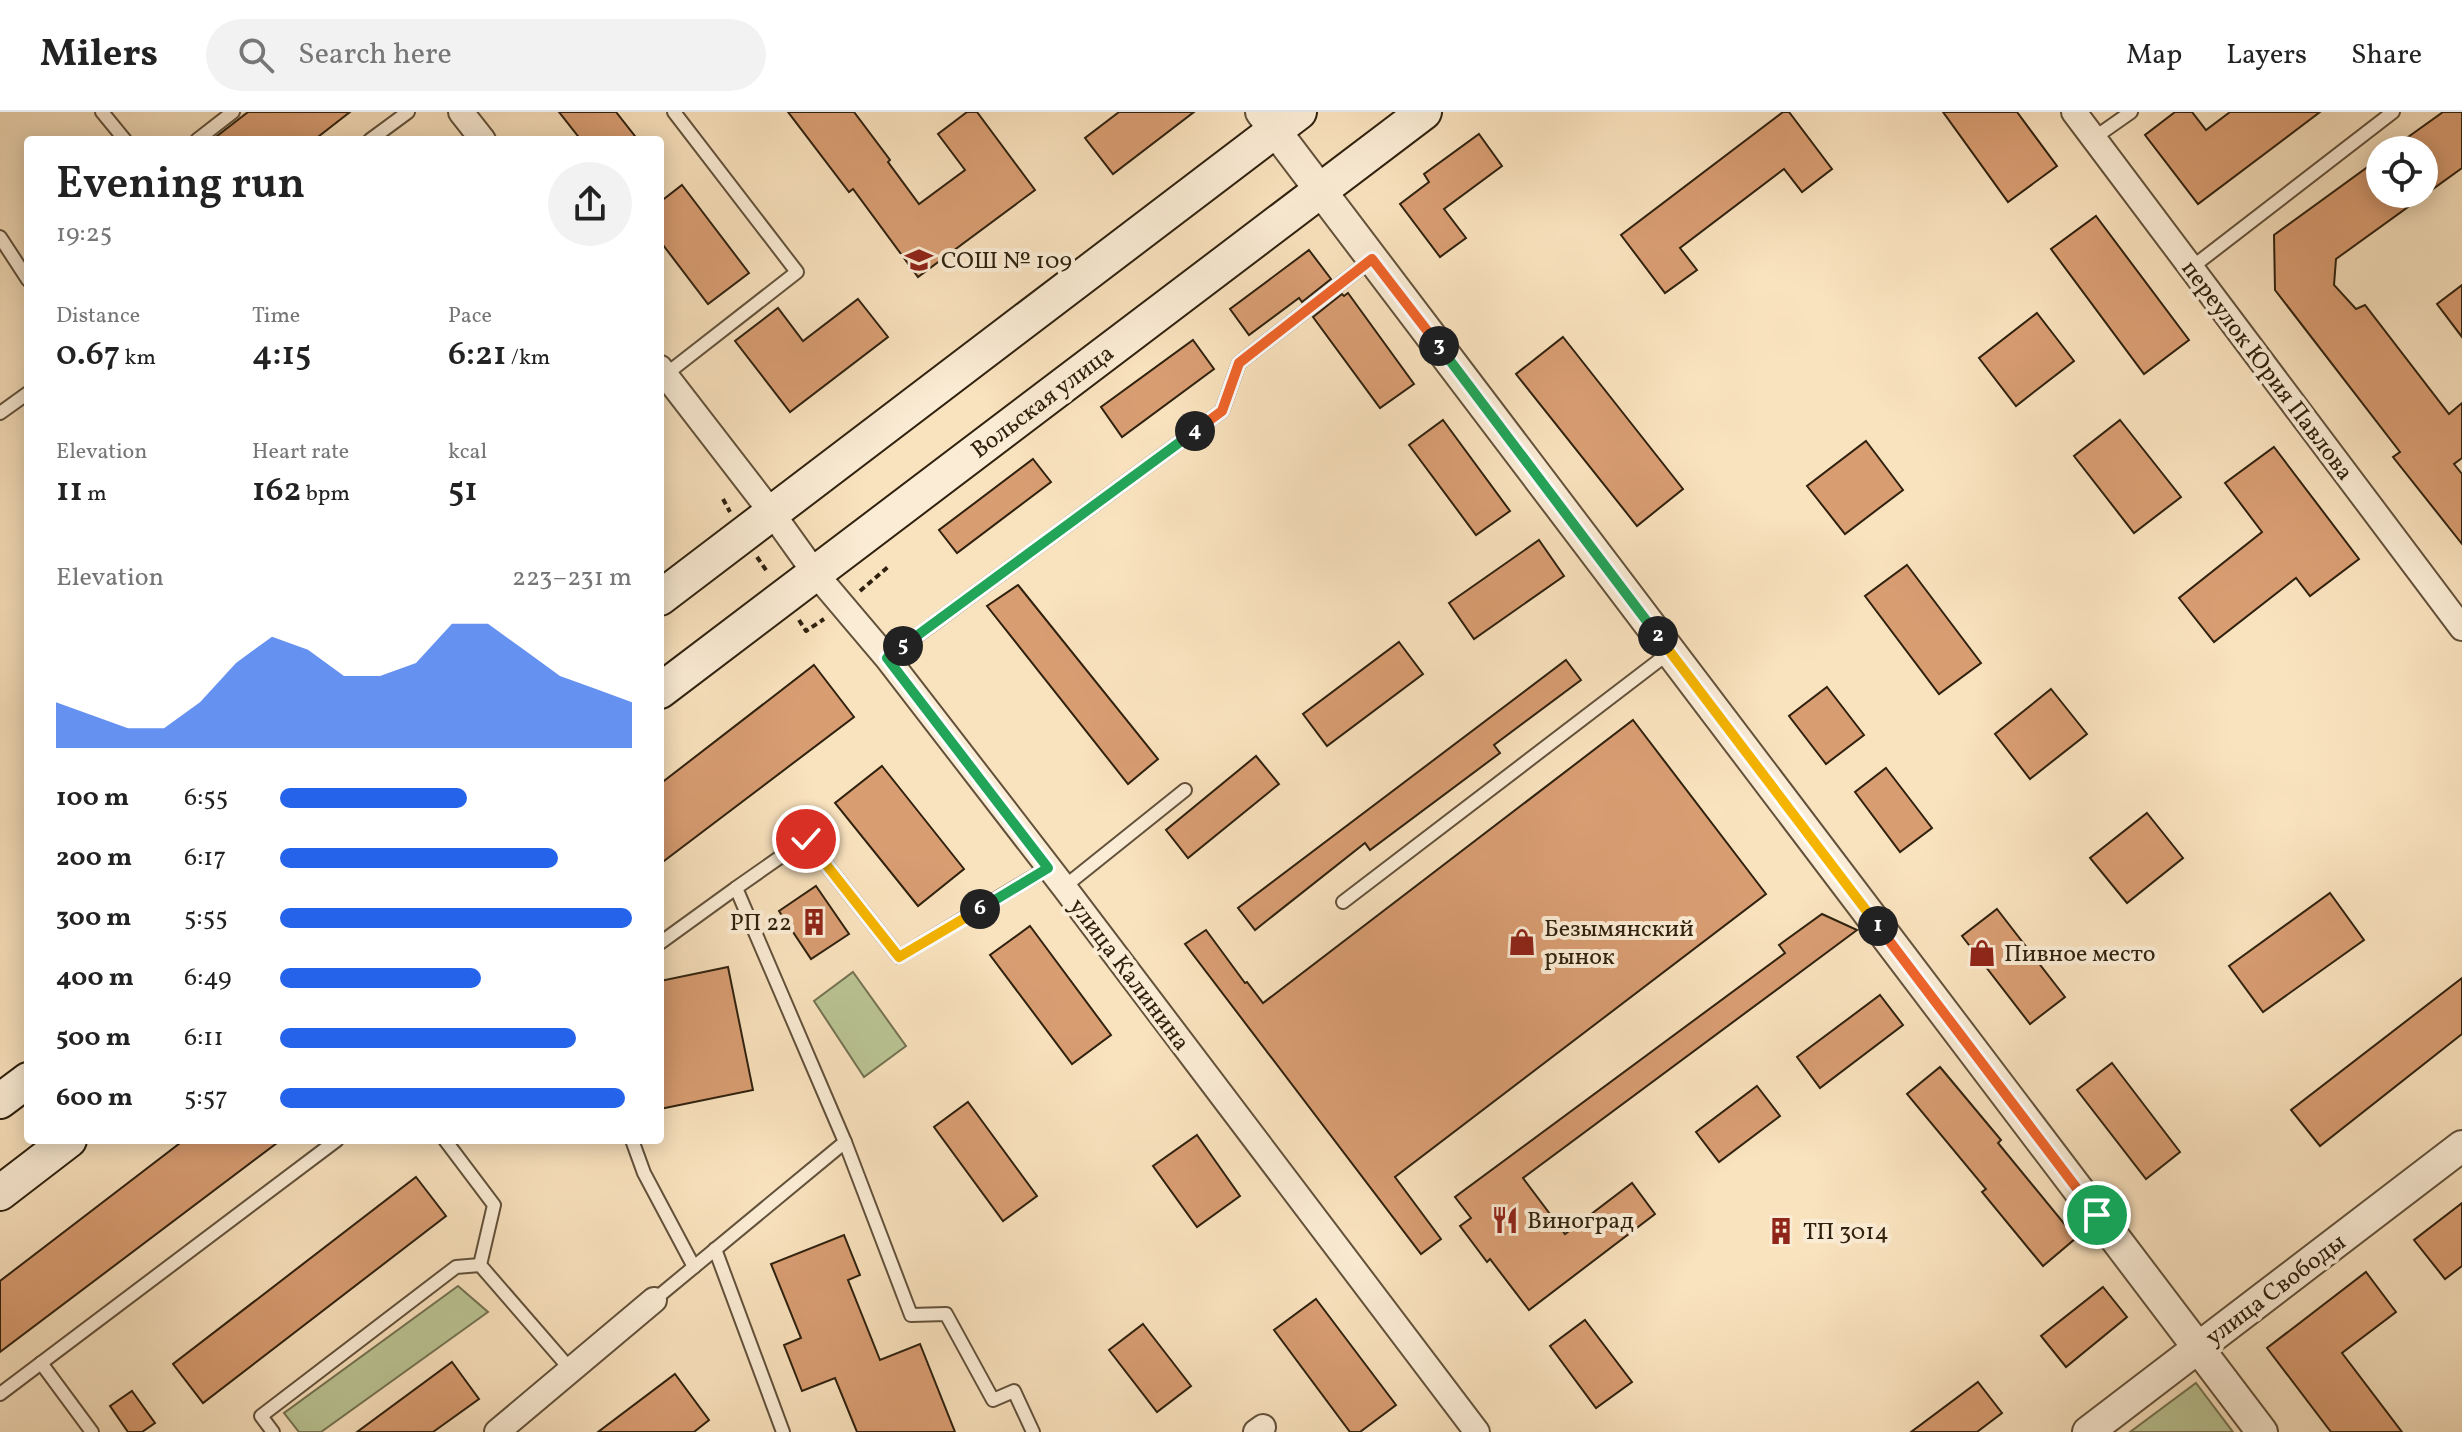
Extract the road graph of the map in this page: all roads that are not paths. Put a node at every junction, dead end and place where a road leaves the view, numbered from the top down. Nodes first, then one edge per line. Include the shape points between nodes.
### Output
1 (233, 112) edge
2 (408, 112) edge
3 (674, 112) edge
4 (1424, 112) edge
5 (2074, 112) edge
6 (2131, 112) edge
7 (2393, 112) edge
8 (109, 114) edge
9 (1278, 118) edge
10 (123, 136) edge
11 (202, 136) edge
12 (375, 136) edge
13 (2094, 138) junction
14 (1320, 191) junction
15 (0, 237) edge
16 (1372, 259) junction
17 (2191, 268) junction
18 (24, 274) edge
19 (664, 370) edge
20 (664, 374) edge
21 (24, 396) edge
22 (0, 413) edge
23 (772, 513) junction
24 (815, 573) junction
25 (664, 595) edge
26 (2462, 628) edge
27 (1670, 652) junction
28 (887, 658) junction
29 (664, 688) edge
30 (1185, 790) dead end
31 (1056, 878) junction
32 (736, 888) junction
33 (1343, 902) dead end
34 (664, 940) edge
35 (24, 1083) edge
36 (0, 1101) edge
37 (845, 1142) junction
38 (64, 1144) edge
39 (332, 1144) edge
40 (448, 1144) edge
41 (633, 1144) edge
42 (2462, 1146) edge
43 (0, 1193) edge
44 (715, 1249) junction
45 (480, 1265) junction
46 (694, 1267) junction
47 (654, 1300) joint
48 (2198, 1348) junction
49 (41, 1363) junction
50 (571, 1370) junction
51 (0, 1394) edge
52 (92, 1432) edge
53 (273, 1432) edge
54 (497, 1432) edge
55 (783, 1432) edge
56 (1033, 1432) edge
57 (1477, 1432) edge
58 (2088, 1432) edge
59 (2262, 1432) edge

1 - 11 lane
2 - 12 lane
3 - 19 lane via 797,272
4 - 14 main road, Вольская улица
5 - 13 street, переулок Юрия Павлова
6 - 13 lane
7 - 17 lane
8 - 10 lane
9 - 14 street
9 - 23 main road
13 - 17 street, переулок Юрия Павлова
14 - 16 street
14 - 24 main road, Вольская улица
15 - 18 lane
16 - 27 street
16 - 28 lane via 1239,363 1222,411
17 - 26 street, переулок Юрия Павлова
20 - 23 street, улица Калинина
21 - 22 lane
23 - 24 street, улица Калинина
23 - 25 main road
24 - 28 street, улица Калинина
24 - 29 main road, Вольская улица
27 - 33 lane
27 - 48 street
28 - 31 street, улица Калинина
30 - 31 lane
31 - 32 lane via 899,957 806,839
31 - 57 street, улица Калинина
32 - 34 lane
32 - 37 lane
35 - 36 main road
37 - 44 lane
37 - 56 lane via 911,1315 946,1314 993,1400 1014,1391
38 - 43 main road
39 - 49 lane
40 - 45 lane via 494,1205
41 - 46 lane
42 - 48 street, улица Свободы
44 - 46 lane
44 - 55 lane
45 - 50 lane
45 - 53 lane via 456,1267 261,1416
46 - 47 lane
47 - 50 street
48 - 58 street, улица Свободы
48 - 59 street
49 - 51 lane
49 - 52 lane
50 - 54 street

